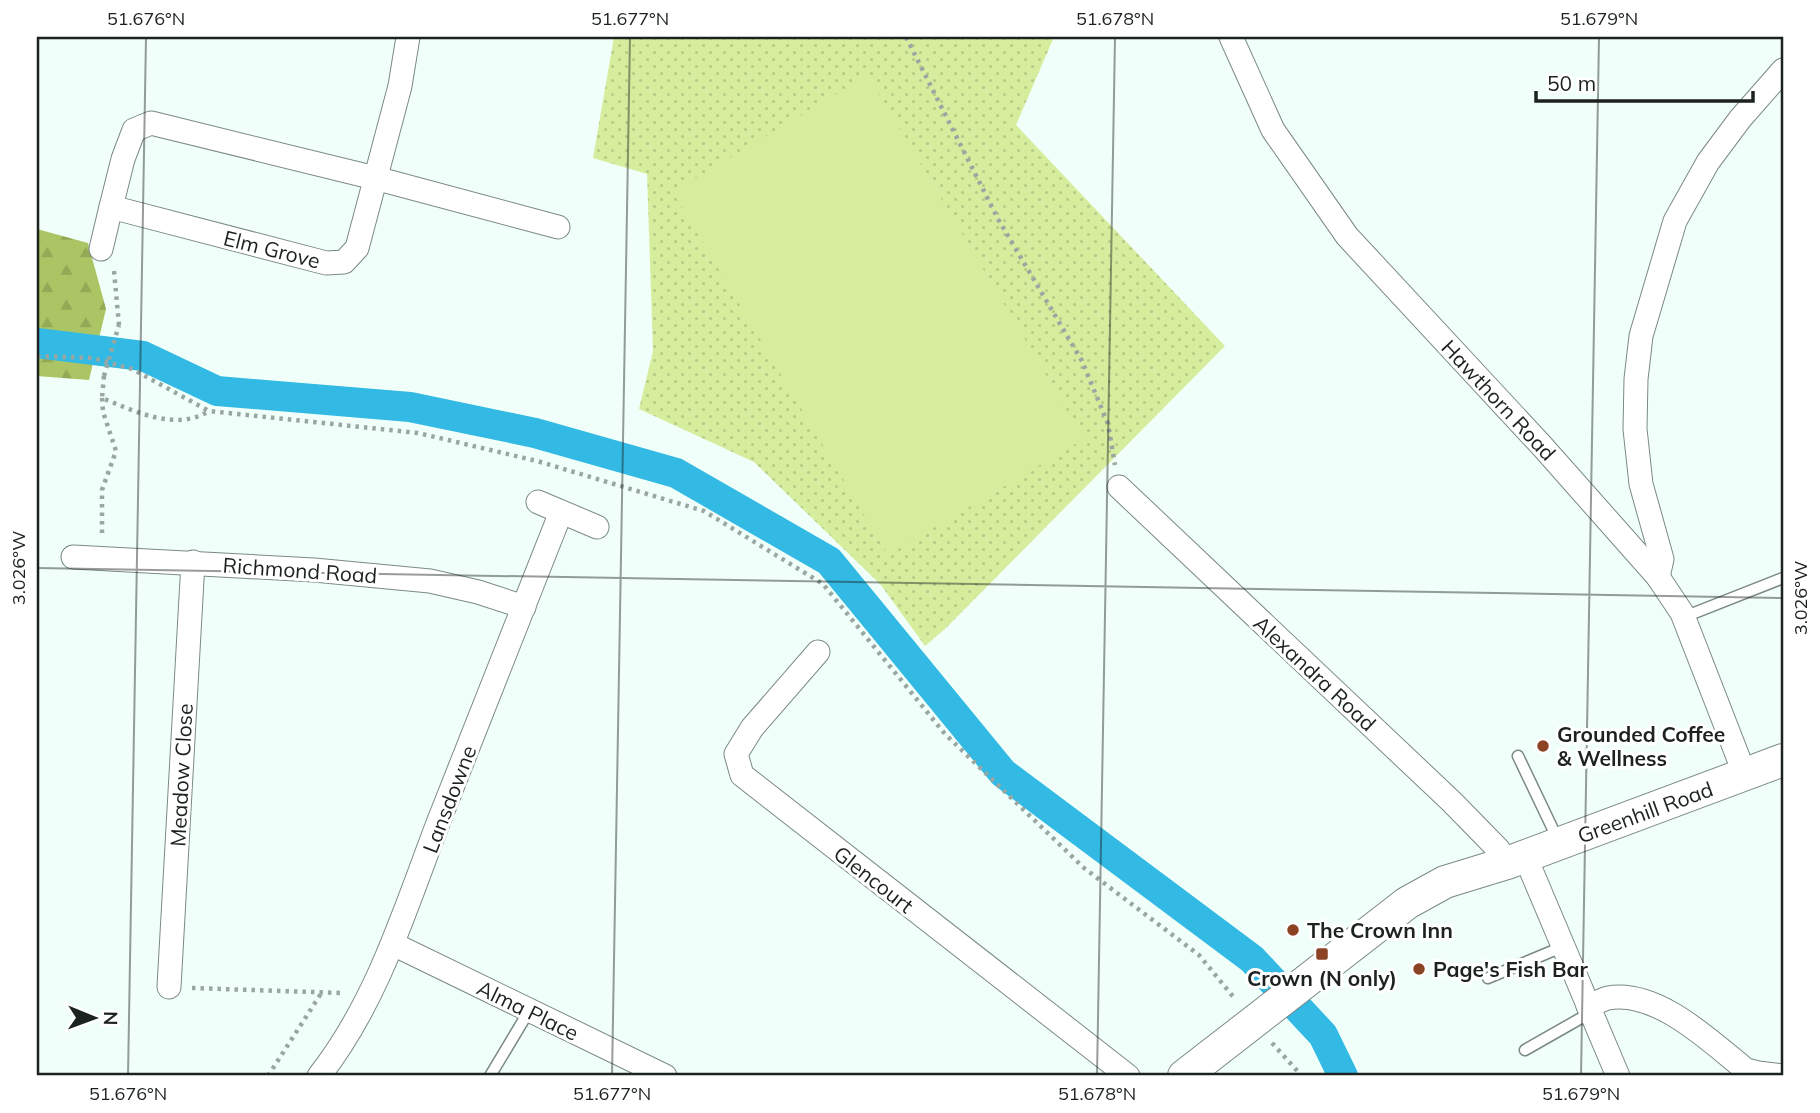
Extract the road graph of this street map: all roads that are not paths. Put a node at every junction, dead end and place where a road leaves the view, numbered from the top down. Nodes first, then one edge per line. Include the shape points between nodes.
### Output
1 (408, 37) edge
2 (1231, 37) edge
3 (1783, 70) edge
4 (375, 178) junction
5 (111, 207) junction
6 (558, 227) dead end
7 (101, 249) road end
8 (1118, 487) road end
9 (538, 502) dead end
10 (561, 512) junction
11 (597, 527) dead end
12 (73, 557) dead end
13 (193, 562) junction
14 (1658, 578) junction
15 (1783, 578) edge
16 (524, 607) junction
17 (1684, 617) junction
18 (818, 652) dead end
19 (1518, 756) dead end
20 (1783, 760) edge
21 (1745, 775) junction
22 (1560, 843) junction
23 (1516, 859) junction
24 (393, 944) junction
25 (1562, 947) junction
26 (1488, 978) dead end
27 (169, 987) road end
28 (1589, 1010) junction
29 (529, 1011) junction
30 (1525, 1050) dead end
31 (319, 1076) edge
32 (490, 1076) edge
33 (665, 1076) edge
34 (1128, 1076) edge
35 (1184, 1076) edge
36 (1618, 1076) edge
37 (1783, 1076) edge

1 - 4 street, Elm Grove
2 - 14 street, Hawthorn Road via 1273,130 1347,236
3 - 14 street via 1709,162 1675,220 1641,336 1636,429 1641,484 1662,559
4 - 5 street via 150,123 134,130
4 - 5 street, Elm Grove via 357,248 344,262 326,263
4 - 6 street
5 - 7 street
8 - 23 street, Alexandra Road via 1498,849
9 - 10 street
10 - 11 street
10 - 16 street, Lansdowne
12 - 13 street, Richmond Road
13 - 16 street, Richmond Road via 430,581
13 - 27 street, Meadow Close
14 - 17 street, Hawthorn Road
15 - 17 lane
16 - 24 street, Lansdowne
17 - 21 street, Hawthorn Road
18 - 34 street, Glencourt via 736,754 742,775
19 - 22 lane
20 - 21 street, Greenhill Road
21 - 22 street, Greenhill Road
22 - 23 street, Greenhill Road
23 - 25 street, Alexandra Road
23 - 35 street, Greenhill Road via 1445,883 1407,903
24 - 29 street, Alma Place
24 - 31 street, Lansdowne via 335,1055
25 - 26 lane
25 - 28 street, Alexandra Road
28 - 30 lane
28 - 36 street, Alexandra Road
28 - 37 street via 1609,998 1632,999 1670,1012 1746,1070
29 - 32 lane
29 - 33 street, Alma Place

